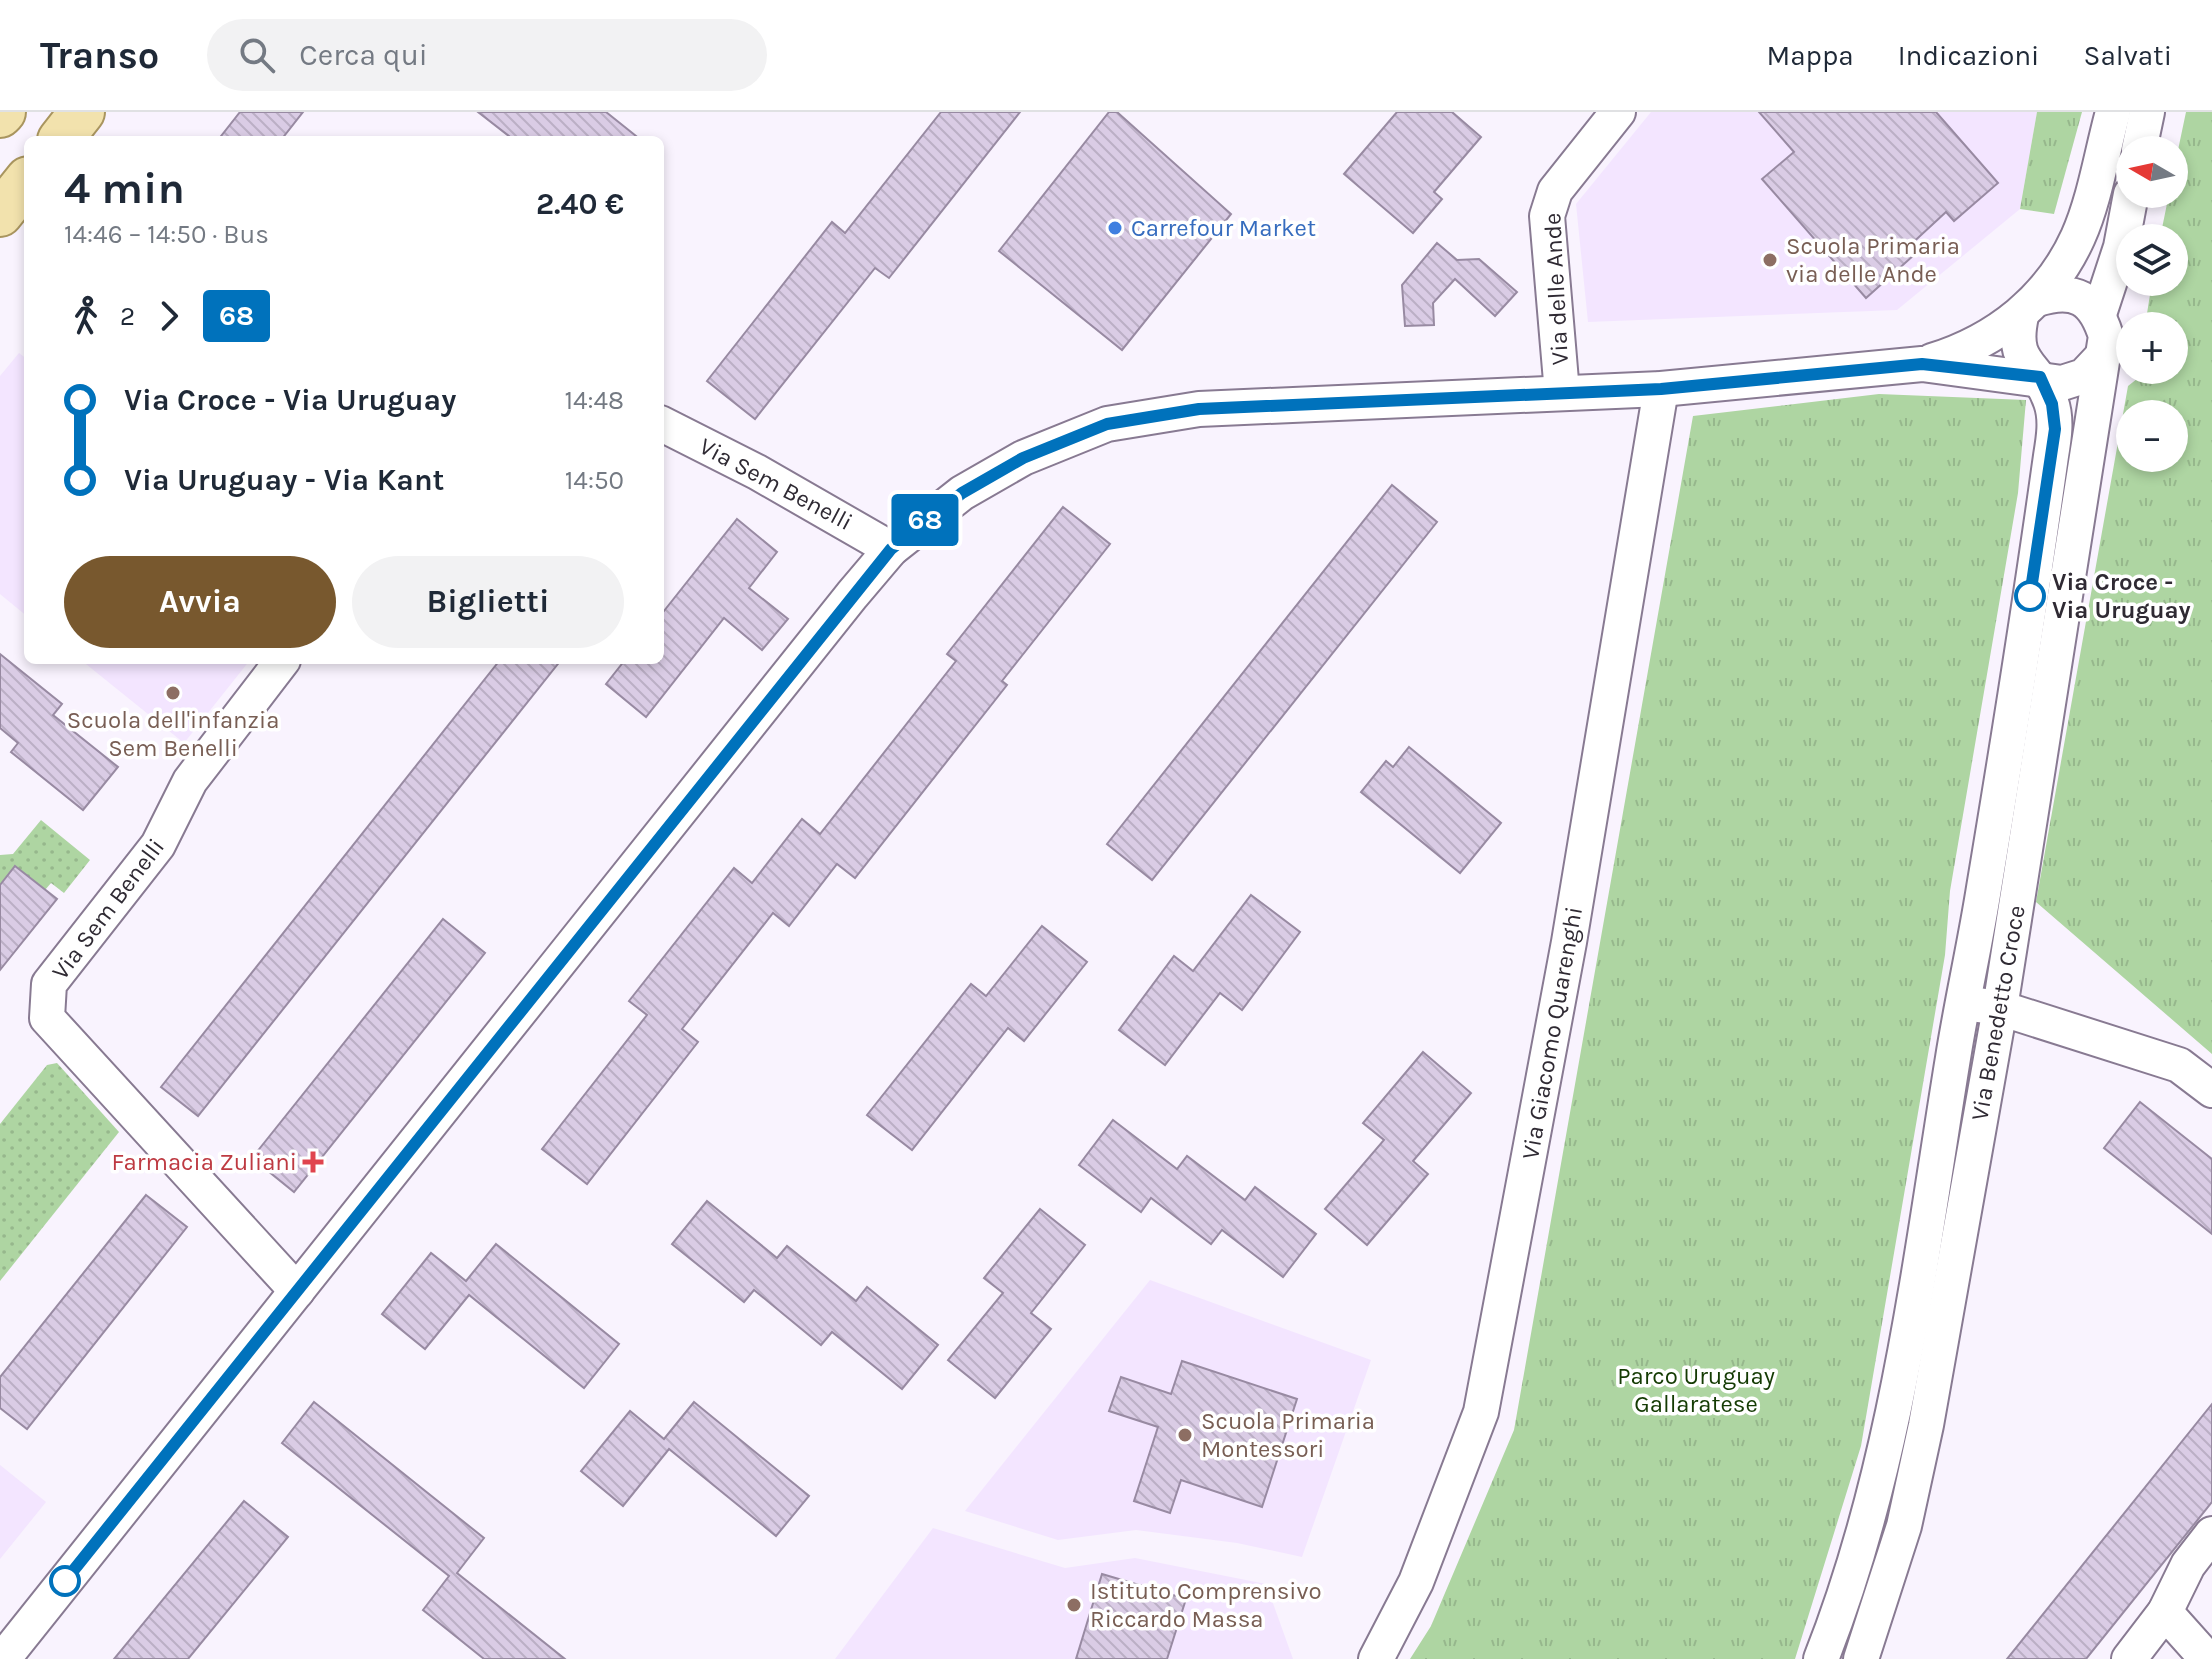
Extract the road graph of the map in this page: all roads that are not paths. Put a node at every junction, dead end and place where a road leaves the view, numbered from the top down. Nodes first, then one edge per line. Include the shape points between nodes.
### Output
1 (82, 112) edge
2 (2113, 112) edge
3 (2147, 112) edge
4 (1613, 114) edge
5 (63, 136) edge
6 (2142, 136) edge
7 (24, 184) edge
8 (2128, 208) edge
9 (0, 214) edge
10 (2029, 308) junction
11 (2099, 314) junction
12 (2100, 359) junction
13 (1922, 364) junction
14 (2040, 377) junction
15 (1661, 389) junction
16 (1562, 393) junction
17 (664, 425) edge
18 (891, 549) junction
19 (280, 664) edge
20 (1962, 1002) junction
21 (2000, 1008) junction
22 (2212, 1090) edge
23 (297, 1291) junction
24 (2212, 1534) edge
25 (2165, 1612) junction
26 (3, 1659) edge
27 (1376, 1659) edge
28 (1821, 1659) edge
29 (1861, 1659) edge
30 (2129, 1659) edge
31 (2207, 1659) edge

1 - 5 main road
2 - 10 street via 2079,235
3 - 6 street
4 - 16 street, Via delle Ande via 1555,191 1547,216
7 - 9 main road
8 - 11 street
10 - 11 street via 2059,292 2082,298
10 - 13 street via 1961,352
10 - 14 street via 2016,339 2023,361
11 - 12 street via 2106,336
12 - 14 street via 2084,376 2062,383
12 - 21 street, Via Benedetto Croce
13 - 14 street
13 - 15 street
14 - 20 street, Via Benedetto Croce via 2052,404 2055,433
15 - 16 street
15 - 27 street, Via Giacomo Quarenghi via 1569,942 1481,1412 1416,1582
16 - 18 street via 1279,403 1107,424 989,476
17 - 18 street, Via Sem Benelli
18 - 23 street
19 - 23 street, Via Sem Benelli via 190,781 158,845 49,984 47,1018
20 - 21 street
20 - 28 street, Via Benedetto Croce via 1892,1418 1854,1566
21 - 22 street via 2179,1065
21 - 29 street, Via Benedetto Croce via 1907,1512
23 - 26 street
24 - 25 street via 2188,1565
25 - 30 street
25 - 31 street

